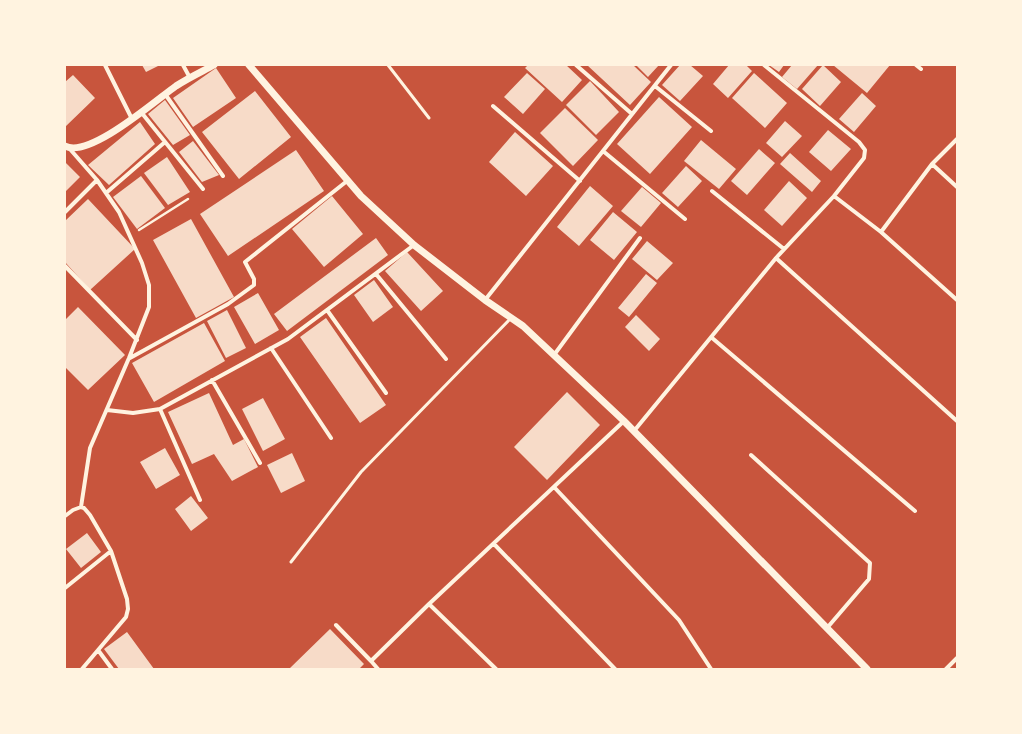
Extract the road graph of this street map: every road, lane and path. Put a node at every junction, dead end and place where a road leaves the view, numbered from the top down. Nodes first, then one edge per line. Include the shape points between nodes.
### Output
1 (105, 65) edge
2 (183, 65) edge
3 (214, 65) edge
4 (249, 65) edge
5 (388, 65) edge
6 (576, 65) edge
7 (671, 65) edge
8 (764, 65) edge
9 (916, 65) edge
10 (921, 69) dead end
11 (190, 78) junction
12 (655, 86) junction
13 (165, 94) junction
14 (493, 106) dead end
15 (141, 112) junction
16 (632, 114) junction
17 (429, 118) dead end
18 (132, 119) junction
19 (712, 131) dead end
20 (957, 139) edge
21 (165, 142) junction
22 (67, 147) edge
23 (603, 151) junction
24 (932, 164) junction
25 (223, 176) dead end
26 (97, 180) junction
27 (347, 181) junction
28 (580, 181) junction
29 (957, 187) edge
30 (203, 189) dead end
31 (712, 191) dead end
32 (106, 193) junction
33 (834, 196) junction
34 (188, 199) dead end
35 (65, 212) edge
36 (685, 219) dead end
37 (881, 232) junction
38 (130, 236) junction
39 (640, 238) dead end
40 (414, 245) junction
41 (784, 249) junction
42 (776, 258) junction
43 (65, 266) edge
44 (376, 274) junction
45 (485, 300) junction
46 (957, 300) edge
47 (327, 310) junction
48 (511, 318) junction
49 (710, 337) junction
50 (136, 340) junction
51 (271, 348) junction
52 (553, 356) junction
53 (129, 358) junction
54 (446, 359) dead end
55 (212, 380) junction
56 (386, 394) dead end
57 (160, 409) junction
58 (107, 410) junction
59 (624, 421) junction
60 (957, 421) edge
61 (634, 431) junction
62 (331, 438) dead end
63 (751, 455) dead end
64 (260, 463) dead end
65 (554, 487) junction
66 (200, 500) dead end
67 (80, 507) junction
68 (915, 511) dead end
69 (65, 516) edge
70 (494, 544) junction
71 (111, 551) junction
72 (291, 562) dead end
73 (65, 588) edge
74 (429, 604) junction
75 (336, 624) dead end
76 (827, 628) junction
77 (98, 650) junction
78 (957, 658) edge
79 (371, 661) junction
80 (82, 669) edge
81 (112, 669) edge
82 (378, 669) edge
83 (496, 669) edge
84 (615, 669) edge
85 (711, 669) edge
86 (867, 669) edge
87 (946, 669) edge

1 - 18 street
2 - 11 street
3 - 11 street
4 - 27 street
5 - 17 lane
6 - 16 street
7 - 12 street
8 - 33 street via 859,142 865,150 864,158
9 - 10 street
11 - 13 street
12 - 16 street
12 - 19 street
13 - 15 street
13 - 25 street
14 - 28 street
15 - 18 street
15 - 21 street
16 - 23 street
18 - 22 street via 104,138 80,148
20 - 24 street
21 - 30 street
21 - 32 street
22 - 26 street
23 - 28 street
23 - 36 street
24 - 29 street
24 - 37 street
26 - 32 street
26 - 35 street
27 - 40 street
27 - 53 street via 245,262 254,279 254,285 228,304
28 - 45 street
31 - 41 street
32 - 38 street via 119,212
33 - 37 street
33 - 41 street
34 - 38 path
37 - 46 street
38 - 50 street via 148,285 149,307
39 - 52 street
40 - 44 street
40 - 45 street
41 - 42 street
42 - 49 street
42 - 60 street
43 - 50 street
44 - 47 street
44 - 54 street
45 - 48 street
47 - 51 street via 288,339
47 - 56 street
48 - 52 street via 523,326
48 - 72 lane via 361,472
49 - 61 street
49 - 68 street
50 - 53 street
51 - 55 street
51 - 62 street
52 - 59 street
53 - 58 street
55 - 57 street
55 - 64 street
57 - 58 street via 133,413
57 - 66 street
58 - 67 street via 90,448
59 - 61 street
59 - 65 street
61 - 76 street
63 - 76 street via 870,563 869,578
65 - 70 street
65 - 85 street via 679,620
67 - 69 street
67 - 71 street via 90,515
70 - 74 street
70 - 84 street
71 - 73 street
71 - 77 street via 128,609 126,617
74 - 79 street
74 - 83 street
75 - 79 street
76 - 86 street
77 - 80 street
77 - 81 street
78 - 87 street
79 - 82 street

